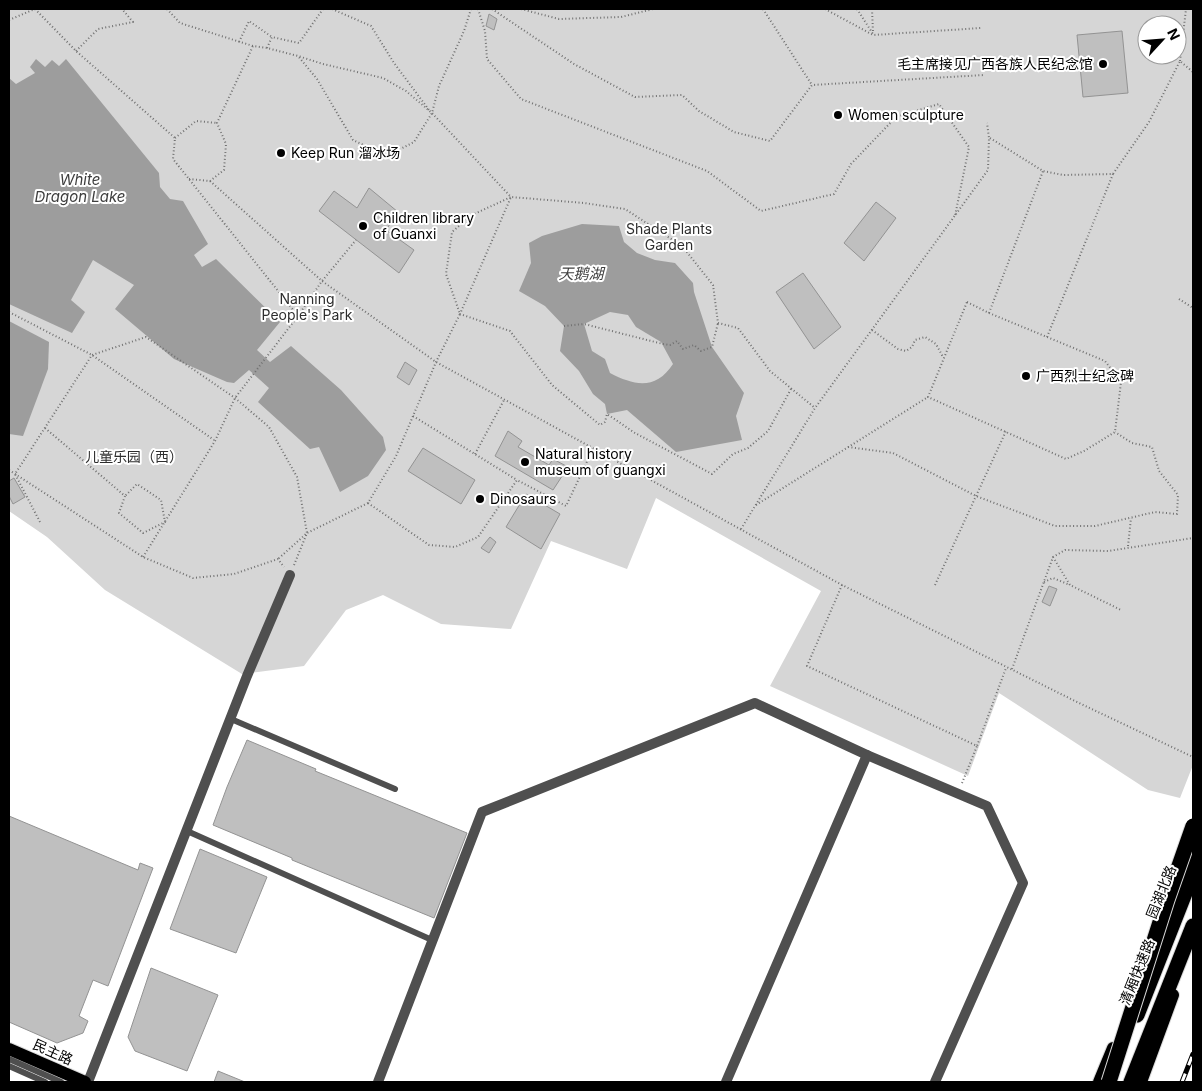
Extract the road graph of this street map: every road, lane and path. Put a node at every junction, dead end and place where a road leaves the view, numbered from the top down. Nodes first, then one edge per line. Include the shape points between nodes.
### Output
1 (35, 9) edge
2 (122, 9) edge
3 (167, 9) edge
4 (323, 9) edge
5 (332, 9) edge
6 (471, 9) edge
7 (478, 9) edge
8 (492, 9) edge
9 (521, 9) edge
10 (653, 9) edge
11 (763, 9) edge
12 (825, 9) edge
13 (857, 9) edge
14 (872, 9) edge
15 (9, 20) edge
16 (980, 28) dead end
17 (873, 35) junction
18 (272, 36) junction
19 (239, 42) junction
20 (253, 46) junction
21 (267, 48) junction
22 (76, 52) junction
23 (298, 56) junction
24 (1178, 65) edge
25 (984, 75) dead end
26 (812, 86) junction
27 (432, 114) junction
28 (217, 123) junction
29 (986, 123) dead end
30 (175, 138) junction
31 (990, 138) junction
32 (1043, 172) junction
33 (1114, 174) junction
34 (190, 180) junction
35 (210, 181) junction
36 (511, 197) junction
37 (955, 216) junction
38 (356, 240) dead end
39 (322, 281) junction
40 (1179, 299) dead end
41 (1193, 308) edge
42 (9, 312) edge
43 (989, 313) junction
44 (460, 314) junction
45 (298, 316) junction
46 (718, 323) junction
47 (564, 326) dead end
48 (872, 330) junction
49 (1047, 337) junction
50 (92, 355) junction
51 (943, 357) junction
52 (436, 362) junction
53 (791, 389) junction
54 (928, 397) junction
55 (236, 398) junction
56 (504, 400) junction
57 (815, 408) junction
58 (413, 416) junction
59 (45, 428) junction
60 (1006, 431) junction
61 (1115, 432) junction
62 (215, 440) junction
63 (848, 447) junction
64 (593, 448) junction
65 (475, 454) junction
66 (9, 470) edge
67 (15, 474) junction
68 (517, 480) junction
69 (125, 496) junction
70 (976, 496) junction
71 (368, 503) junction
72 (756, 505) junction
73 (1131, 518) junction
74 (40, 522) dead end
75 (165, 522) junction
76 (741, 529) junction
77 (307, 533) junction
78 (1193, 538) edge
79 (1128, 547) junction
80 (143, 557) junction
81 (1053, 557) junction
82 (278, 558) junction
83 (290, 574) junction
84 (1044, 582) junction
85 (936, 584) dead end
86 (842, 585) junction
87 (1070, 585) junction
88 (1121, 610) dead end
89 (1007, 667) junction
90 (1012, 669) junction
91 (231, 719) junction
92 (977, 746) junction
93 (867, 754) junction
94 (1193, 757) edge
95 (394, 789) dead end
96 (959, 793) junction
97 (1193, 826) edge
98 (186, 831) junction
99 (1193, 852) edge
100 (1193, 873) edge
101 (1193, 926) edge
102 (1193, 939) edge
103 (432, 940) junction
104 (9, 1049) edge
105 (9, 1058) edge
106 (9, 1066) edge
107 (9, 1072) edge
108 (25, 1074) junction
109 (45, 1082) edge
110 (61, 1082) edge
111 (86, 1082) edge
112 (378, 1082) edge
113 (726, 1082) edge
114 (934, 1082) edge
115 (1100, 1082) edge
116 (1110, 1082) edge
117 (1131, 1082) edge
118 (1142, 1082) edge

1 - 15 path
1 - 22 path
2 - 22 path via 133,22 98,29
3 - 19 path via 180,23
4 - 18 path via 299,43
5 - 27 path via 371,26
6 - 27 path via 439,86
7 - 37 path via 485,30 487,59 521,99 707,171 761,211 834,194 851,164 896,117 940,104 969,147
8 - 26 path via 574,64 635,97 682,95 699,111 734,132 770,141
9 - 10 path via 559,19 621,16
11 - 26 path
12 - 17 path
13 - 17 path
14 - 17 path
16 - 17 path
18 - 19 path via 249,21
18 - 21 path
19 - 20 path
20 - 21 path
20 - 28 path
21 - 23 path
22 - 30 path
23 - 27 path via 383,78 406,91
23 - 27 path via 317,79 353,140 387,156 414,142
24 - 33 path via 1148,122
25 - 26 path
27 - 36 path
28 - 30 path via 196,121
28 - 35 path via 226,144 224,170
29 - 31 path
30 - 34 path via 173,159
31 - 32 path
31 - 37 path via 988,170
32 - 33 path
32 - 43 path
33 - 49 path
34 - 35 path
34 - 45 path
35 - 39 path
36 - 44 path
36 - 44 path via 472,215 452,232 446,274
36 - 46 path via 625,209 682,246 713,285
37 - 48 path
38 - 39 path
39 - 45 path
39 - 52 path
40 - 41 path
42 - 50 path
43 - 49 path
43 - 51 path via 967,302
44 - 52 path
44 - 53 path via 510,331 552,385 600,425 605,422 607,414 635,433 712,474 733,454 748,448 768,432
45 - 55 path
46 - 47 path via 712,347 701,351 694,344 682,349 677,341 670,345 584,324
46 - 53 path via 738,328 770,371
48 - 51 path via 898,349 906,351 915,340 925,338 936,344
48 - 57 path
49 - 61 path via 1105,361 1121,382
50 - 55 path via 146,337
50 - 59 path
50 - 62 path
51 - 54 path
52 - 56 path
52 - 58 path
53 - 57 path
54 - 60 path
54 - 63 path
55 - 62 path
55 - 77 path via 269,427 297,476
56 - 64 path
56 - 65 path
57 - 72 path
58 - 65 path
58 - 71 path via 396,456
59 - 67 path
59 - 69 path
60 - 61 path via 1066,459
60 - 70 path
61 - 73 path via 1132,443 1152,448 1159,471 1178,495 1178,514 1155,512
62 - 75 path
63 - 70 path via 893,452
63 - 72 path
64 - 68 path via 566,506
64 - 76 path
65 - 68 path
66 - 67 path
67 - 74 path
67 - 80 path
68 - 71 path via 478,537 455,547 429,545
69 - 75 path via 137,484 162,500
69 - 75 path via 119,513 143,533
70 - 73 path via 1055,526 1095,526
70 - 85 path
71 - 77 path
72 - 76 path
73 - 79 path
75 - 80 path
76 - 86 path
77 - 82 path
77 - 83 path
78 - 79 path
79 - 81 path via 1065,550
80 - 82 path via 193,578 234,574
81 - 84 path
81 - 87 path
82 - 83 path
83 - 91 street
84 - 87 path via 1053,578
84 - 90 path
86 - 89 path
86 - 92 path via 807,666
87 - 88 path
89 - 90 path
89 - 92 path
90 - 94 path
91 - 95 lane
91 - 98 street
92 - 96 path
93 - 96 street
93 - 103 street via 755,703 482,812
93 - 113 street
96 - 114 street via 987,806 1023,883
97 - 116 highway, bridge
98 - 103 lane
98 - 111 street
99 - 115 main road, 园湖北路
100 - 116 highway, 清厢快速路, bridge
101 - 117 highway
102 - 118 main road
103 - 112 street
104 - 111 main road, 民主路
105 - 110 lane
106 - 108 lane
107 - 108 lane
108 - 109 lane

